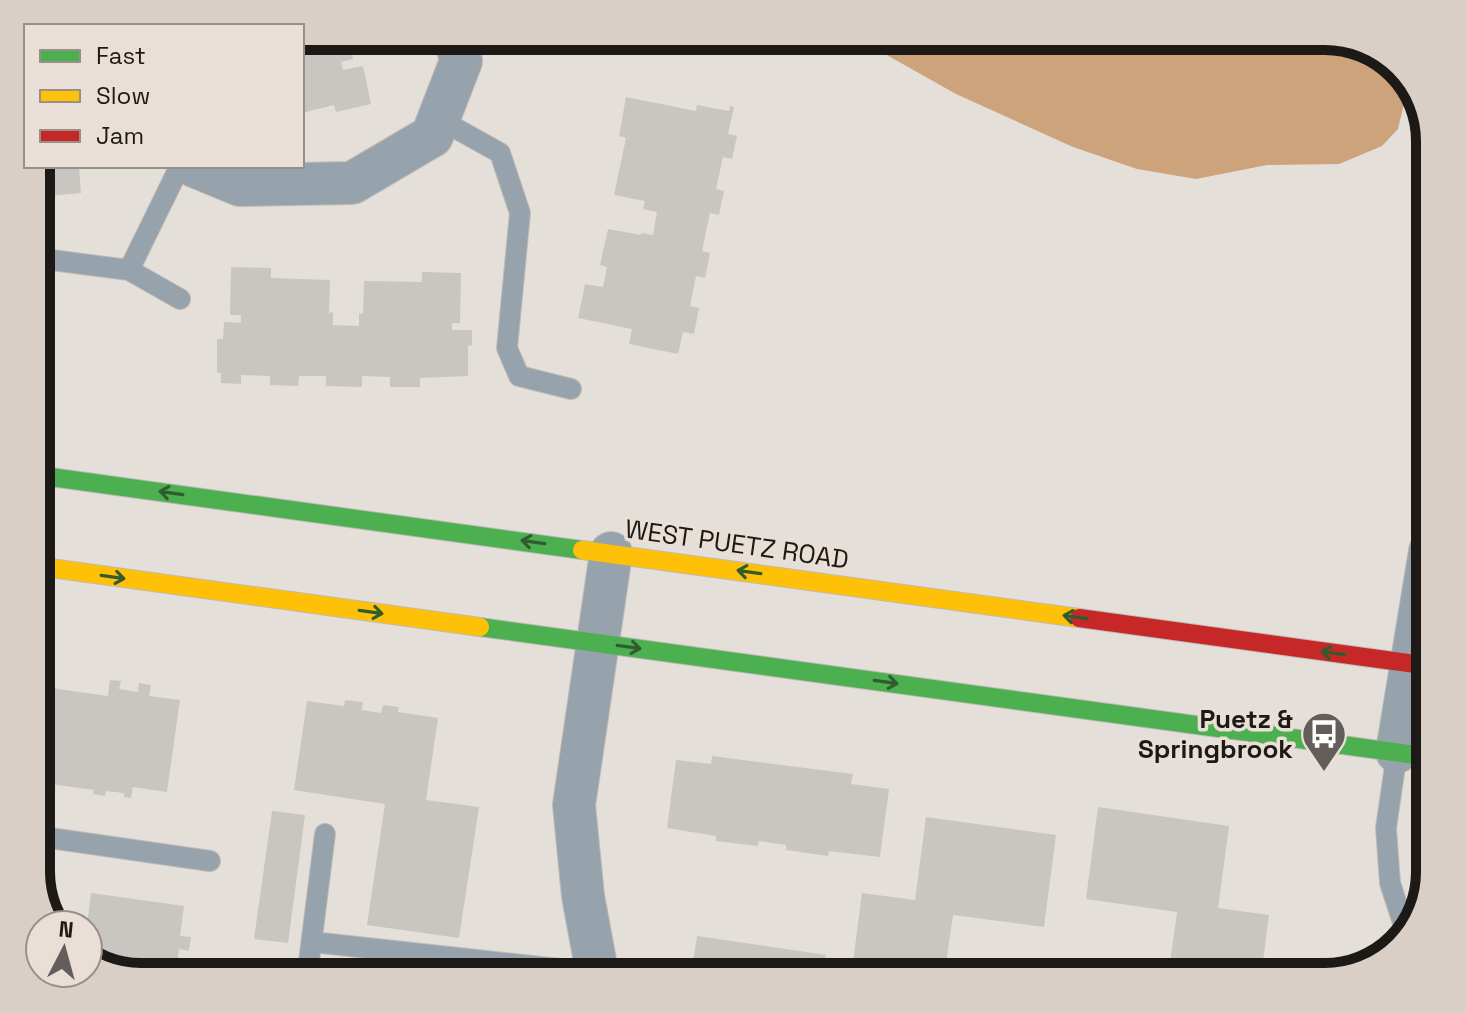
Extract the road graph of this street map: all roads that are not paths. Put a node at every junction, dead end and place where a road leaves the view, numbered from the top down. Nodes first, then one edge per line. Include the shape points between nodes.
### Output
1 (458, 50) edge
2 (439, 119) junction
3 (179, 168) edge
4 (199, 168) edge
5 (50, 260) edge
6 (129, 270) junction
7 (180, 299) dead end
8 (571, 389) dead end
9 (50, 477) edge
10 (611, 553) junction
11 (50, 568) edge
12 (597, 643) junction
13 (1416, 664) edge
14 (1416, 716) edge
15 (1413, 754) edge
16 (325, 834) dead end
17 (50, 838) edge
18 (210, 861) dead end
19 (1402, 920) edge
20 (312, 942) junction
21 (309, 963) edge
22 (494, 963) edge
23 (596, 963) edge

1 - 2 street via 461,61
2 - 4 street via 432,136 352,183 240,185
2 - 8 lane via 500,153 520,213 507,348 519,376
3 - 6 lane
5 - 6 lane
6 - 7 lane
10 -> 9 street, WEST PUETZ ROAD
10 - 12 street
13 -> 10 street, WEST PUETZ ROAD
11 -> 12 street
12 -> 15 street
12 - 23 street via 574,805
14 - 15 street
15 - 19 lane via 1386,828 1390,883
16 - 20 lane
17 - 18 lane
20 - 21 lane
20 - 22 lane

